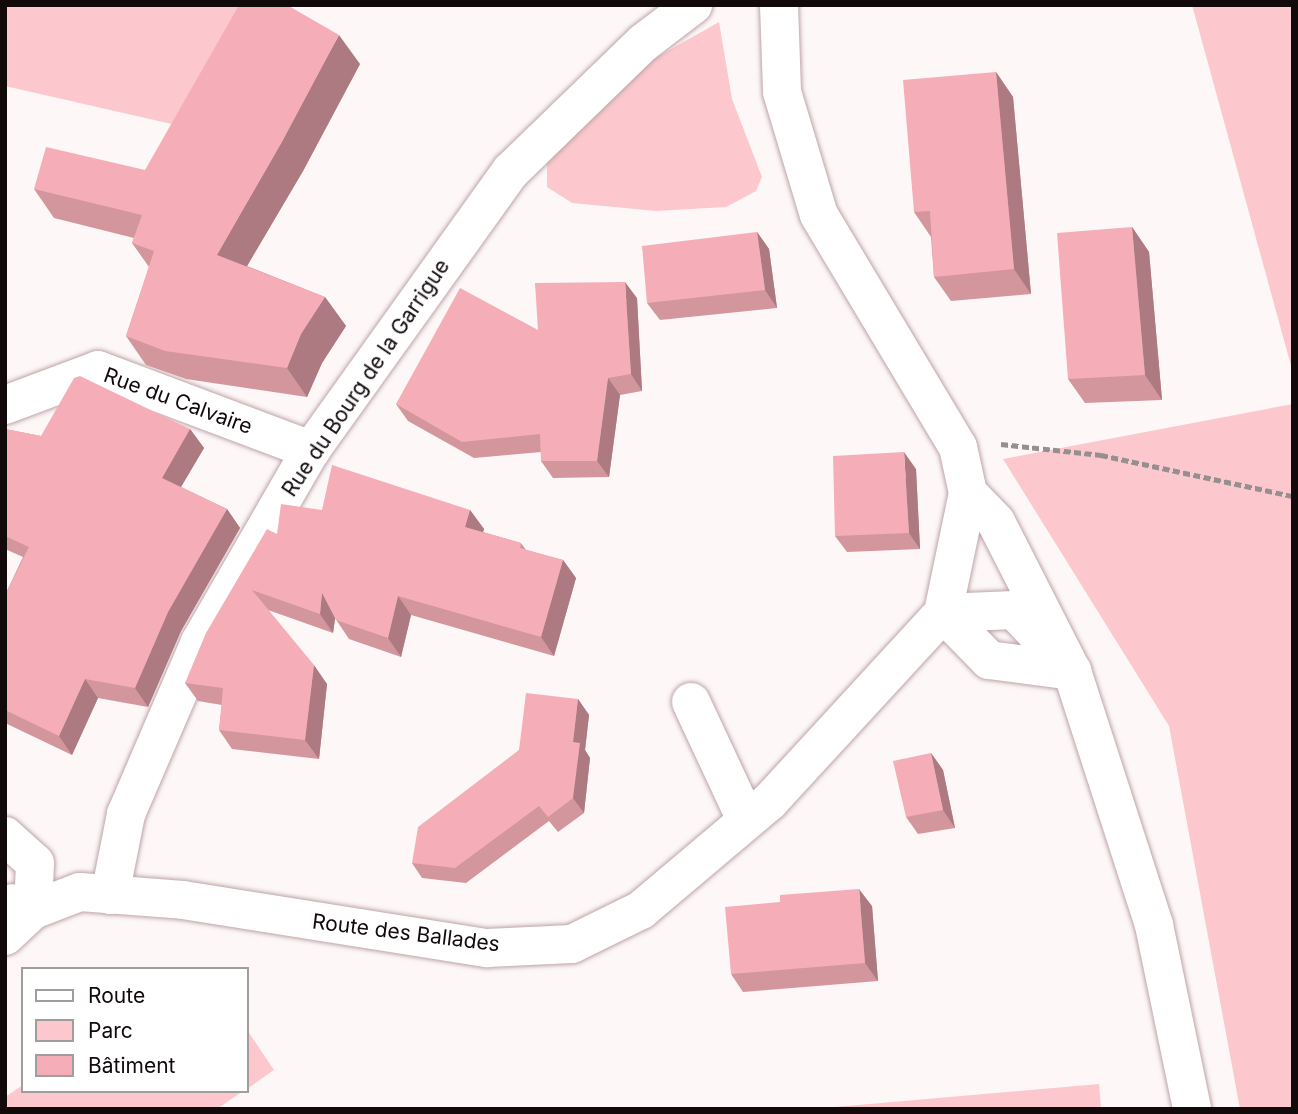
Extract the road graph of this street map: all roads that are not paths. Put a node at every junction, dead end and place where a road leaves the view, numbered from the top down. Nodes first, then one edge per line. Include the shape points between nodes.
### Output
1 (693, 5) edge
2 (779, 5) edge
3 (5, 405) edge
4 (312, 450) junction
5 (968, 493) junction
6 (943, 613) junction
7 (1072, 671) junction
8 (691, 702) dead end
9 (746, 820) junction
10 (5, 836) edge
11 (110, 895) junction
12 (19, 905) edge
13 (5, 936) edge
14 (1192, 1109) edge

1 - 4 street, Rue du Bourg de la Garrigue via 643,43 511,171
2 - 5 street via 782,93 819,215 958,447
3 - 4 street, Rue du Calvaire via 98,370
4 - 11 street, Rue du Bourg de la Garrigue via 200,642 126,814
5 - 6 street
5 - 7 street via 996,522
6 - 7 street via 989,660
6 - 7 street via 1014,610
6 - 9 street, Route des Ballades via 770,801
7 - 14 street via 1154,925
8 - 9 street
9 - 11 street, Route des Ballades via 640,910 572,944 487,947 183,900
10 - 12 street via 35,863
11 - 12 street, Route des Ballades via 79,892
12 - 13 street, Route des Ballades

